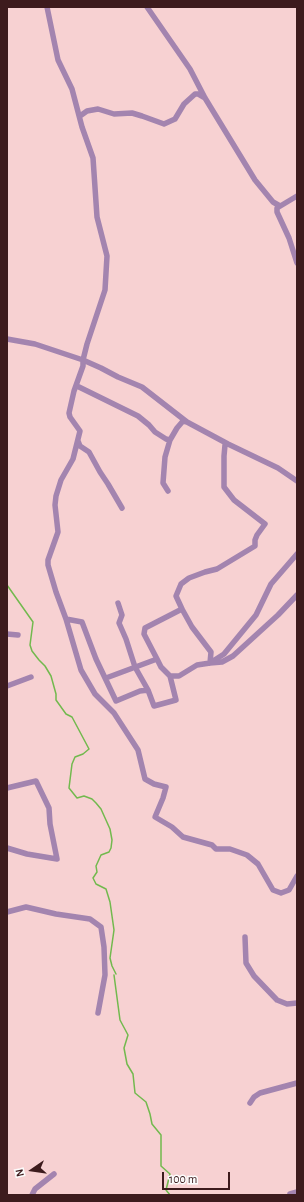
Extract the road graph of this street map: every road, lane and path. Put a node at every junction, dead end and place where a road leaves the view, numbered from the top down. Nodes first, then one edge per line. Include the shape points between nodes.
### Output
1 (47, 7) edge
2 (148, 7) edge
3 (205, 98) junction
4 (80, 116) junction
5 (297, 196) edge
6 (280, 206) junction
7 (297, 263) edge
8 (7, 339) edge
9 (83, 360) junction
10 (77, 386) junction
11 (188, 422) junction
12 (78, 437) junction
13 (170, 440) junction
14 (228, 444) junction
15 (297, 481) edge
16 (168, 491) dead end
17 (122, 508) dead end
18 (297, 554) edge
19 (297, 595) edge
20 (118, 603) dead end
21 (182, 609) junction
22 (66, 619) junction
23 (7, 634) edge
24 (18, 635) dead end
25 (157, 659) junction
26 (210, 663) junction
27 (135, 667) junction
28 (170, 676) junction
29 (31, 677) dead end
30 (106, 678) junction
31 (7, 686) edge
32 (148, 690) junction
33 (7, 788) edge
34 (7, 848) edge
35 (297, 876) edge
36 (7, 912) edge
37 (245, 937) dead end
38 (297, 1003) edge
39 (98, 1013) dead end
40 (297, 1083) edge
41 (250, 1103) dead end
42 (54, 1174) dead end
43 (297, 1192) edge
44 (290, 1194) dead end
45 (32, 1195) edge

1 - 4 street via 58,60 72,89
2 - 3 street via 190,69
3 - 4 street via 195,94 184,104 175,119 164,124 142,116 98,110 87,110
3 - 6 street via 255,180 273,202
4 - 9 street via 93,158 96,217 107,256 105,290
5 - 6 street
6 - 7 street via 277,212
8 - 9 street via 35,344
9 - 10 street
9 - 11 street via 142,387
10 - 12 street via 69,413 80,431
10 - 13 street via 138,416 155,432
11 - 13 street via 183,421
11 - 14 street
12 - 17 street via 80,446 90,452
12 - 22 street via 72,459 56,490 58,532 48,560
13 - 16 street via 163,467 163,483
14 - 15 street via 278,468
14 - 21 street via 225,446 224,456 224,487 234,500 265,524 257,535 255,546 222,567 189,578 182,584 176,596
18 - 26 street via 271,584 256,615 224,654
19 - 26 street via 233,656 222,662
20 - 27 street via 122,615 119,623
21 - 25 street via 145,628 144,634
21 - 26 street via 211,652
22 - 30 street via 82,622
22 - 35 street via 81,670 95,694 114,713 138,750 145,779 166,786 155,816 183,837 212,845 216,850 230,849 247,855 258,864 273,890 281,893 289,890
23 - 24 street
25 - 27 street
25 - 28 street
26 - 28 street via 192,668 179,676
27 - 30 street
27 - 32 street
28 - 32 street via 176,700 154,706
29 - 31 street
30 - 32 street via 116,700
33 - 34 street via 36,781 49,808 57,859
36 - 39 street via 26,907 90,918 102,927 105,975
37 - 38 street via 246,963 254,976 277,1000 287,1004
40 - 41 street via 260,1093
42 - 45 street via 35,1189
43 - 44 street

